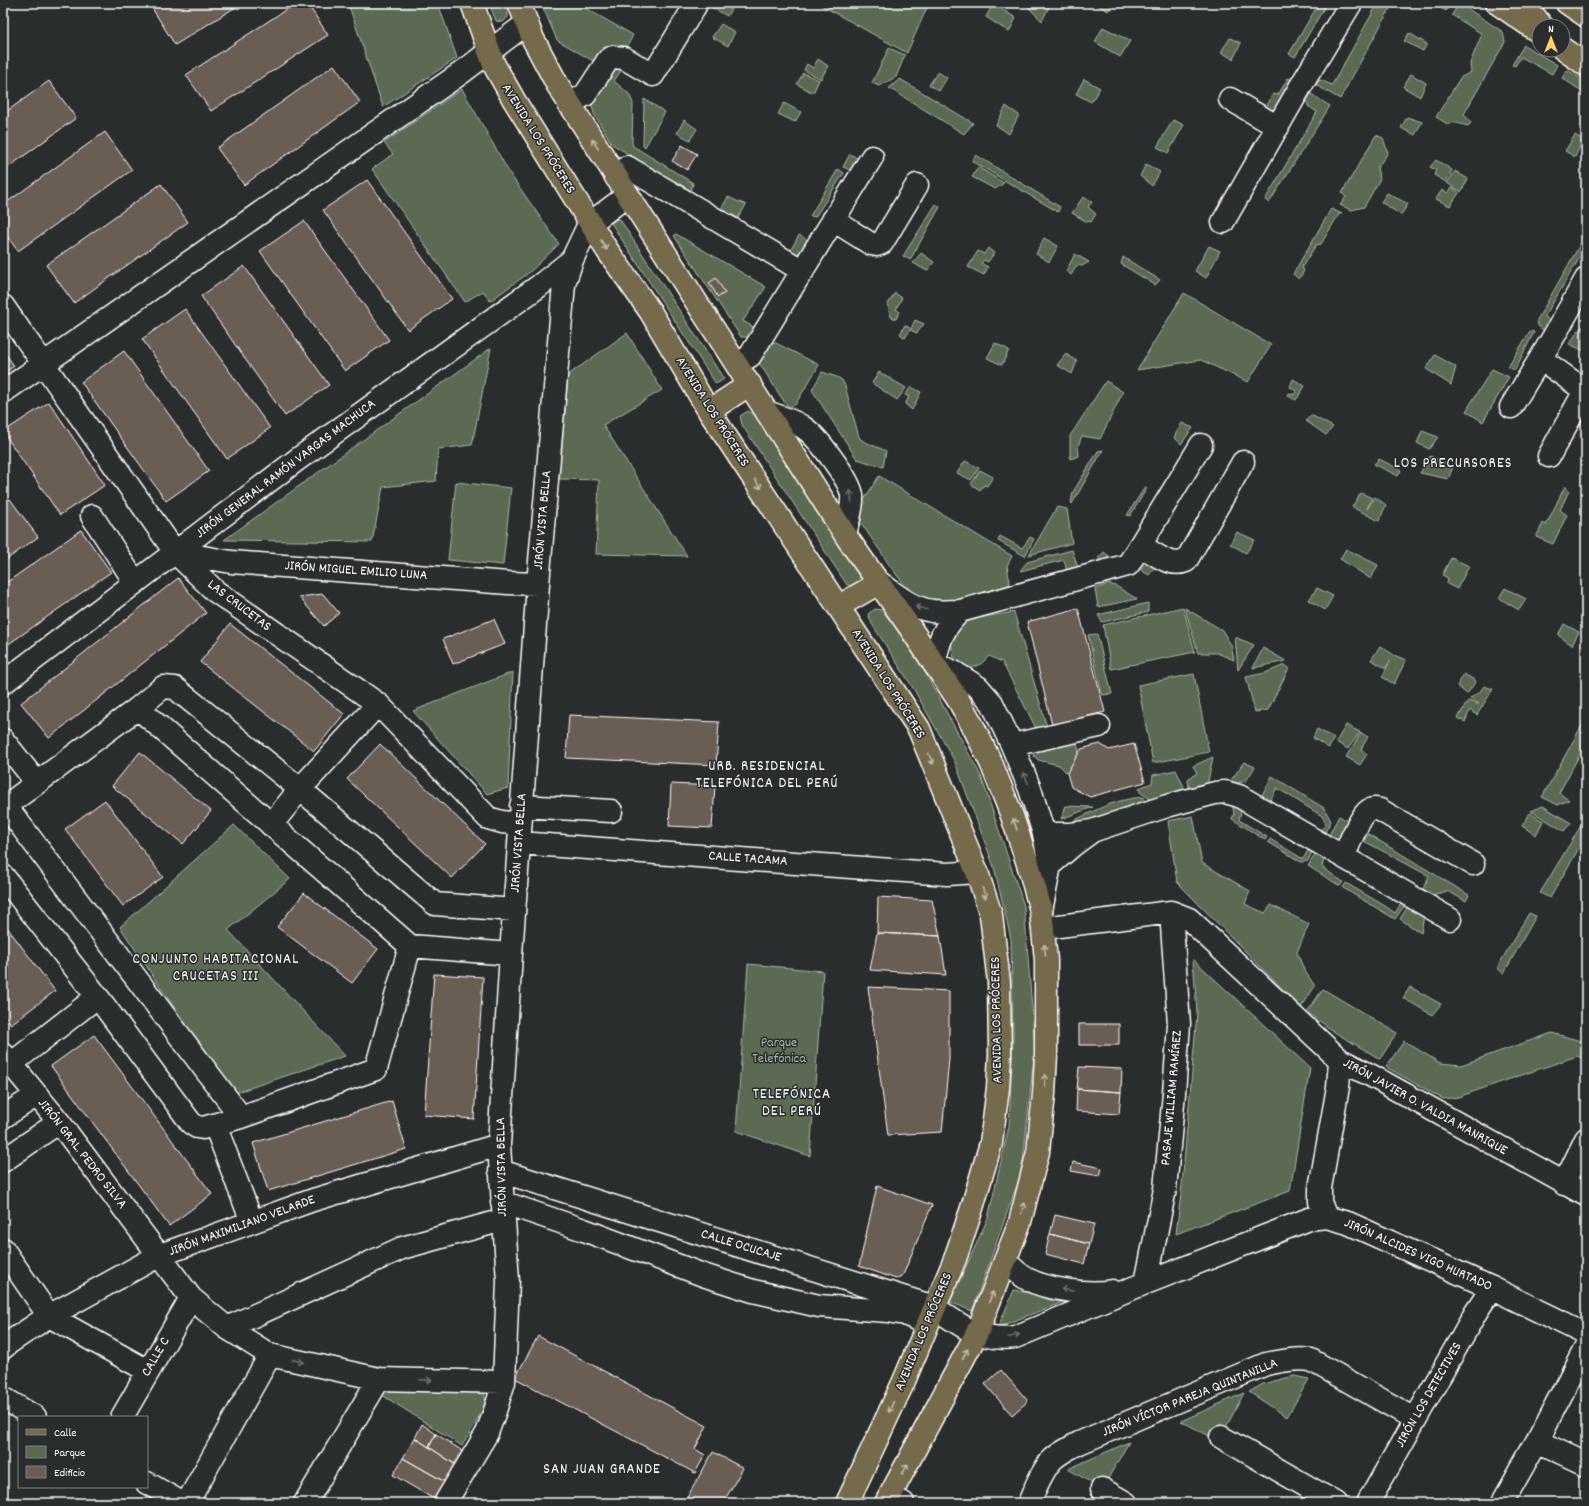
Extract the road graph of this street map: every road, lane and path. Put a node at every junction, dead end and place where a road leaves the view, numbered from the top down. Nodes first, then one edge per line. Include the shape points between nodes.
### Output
1 (472, 3) edge
2 (1351, 3) edge
3 (1498, 3) edge
4 (1524, 3) edge
5 (1567, 3) edge
6 (695, 6) dead end
7 (523, 13) edge
8 (1586, 16) edge
9 (1536, 18) edge
10 (1531, 26) edge
11 (489, 52) junction
12 (1571, 54) edge
13 (1586, 64) edge
14 (1230, 99) dead end
15 (569, 104) junction
16 (1278, 127) junction
17 (872, 157) dead end
18 (616, 176) junction
19 (916, 184) dead end
20 (628, 195) junction
21 (833, 220) junction
22 (590, 222) junction
23 (1222, 222) dead end
24 (572, 260) junction
25 (802, 271) junction
26 (1586, 279) edge
27 (3, 306) edge
28 (1541, 359) junction
29 (743, 360) junction
30 (43, 362) junction
31 (750, 384) junction
32 (3, 392) edge
33 (1511, 407) dead end
34 (709, 410) junction
35 (767, 412) junction
36 (1201, 445) dead end
37 (1549, 456) dead end
38 (1243, 462) dead end
39 (92, 516) dead end
40 (845, 534) junction
41 (1140, 545) junction
42 (175, 552) junction
43 (231, 562) junction
44 (135, 582) junction
45 (879, 583) junction
46 (538, 584) junction
47 (215, 591) junction
48 (839, 606) junction
49 (960, 610) junction
50 (934, 664) junction
51 (3, 683) edge
52 (378, 704) junction
53 (138, 708) junction
54 (1099, 726) dead end
55 (3, 740) edge
56 (1012, 745) junction
57 (37, 783) junction
58 (300, 789) junction
59 (4, 807) edge
60 (611, 811) dead end
61 (271, 825) junction
62 (520, 825) junction
63 (1092, 831) junction
64 (1044, 834) junction
65 (1344, 856) junction
66 (1474, 864) dead end
67 (1050, 865) junction
68 (977, 872) junction
69 (3, 876) edge
70 (514, 910) junction
71 (1180, 915) junction
72 (1450, 919) dead end
73 (1042, 920) junction
74 (410, 946) junction
75 (510, 954) junction
76 (98, 997) junction
77 (7, 1059) edge
78 (1340, 1060) junction
79 (37, 1095) junction
80 (3, 1117) edge
81 (241, 1117) junction
82 (59, 1122) junction
83 (215, 1125) junction
84 (1586, 1139) edge
85 (499, 1145) junction
86 (3, 1161) edge
87 (500, 1171) junction
88 (1564, 1184) junction
89 (1586, 1195) edge
90 (503, 1211) junction
91 (1326, 1217) junction
92 (252, 1222) junction
93 (3, 1249) edge
94 (160, 1255) junction
95 (1005, 1261) junction
96 (1139, 1286) junction
97 (1492, 1288) junction
98 (191, 1298) junction
99 (49, 1316) junction
100 (930, 1316) junction
101 (227, 1328) junction
102 (977, 1333) junction
103 (1586, 1334) edge
104 (1586, 1347) edge
105 (3, 1348) edge
106 (270, 1355) junction
107 (148, 1371) junction
108 (379, 1379) junction
109 (504, 1382) junction
110 (3, 1398) edge
111 (33, 1416) edge
112 (123, 1416) edge
113 (1415, 1419) junction
114 (1221, 1437) dead end
115 (1537, 1441) junction
116 (1586, 1464) edge
117 (148, 1483) edge
118 (1102, 1489) dead end
119 (893, 1501) edge
120 (182, 1503) edge
121 (187, 1503) edge
122 (305, 1503) edge
123 (445, 1503) edge
124 (847, 1503) edge
125 (1029, 1503) edge
126 (1126, 1503) edge
127 (1336, 1503) edge
128 (1368, 1503) edge
129 (1502, 1503) edge

1 - 11 main road, AVENIDA LOS PRÓCERES
2 - 16 street
3 - 10 main road
4 - 9 main road
5 - 8 main road
6 - 15 street via 653,76 624,58 613,56 585,95
7 - 11 street
7 - 15 main road via 538,51
11 - 22 main road, AVENIDA LOS PRÓCERES via 514,100
11 - 30 street
12 - 13 main road
14 - 16 street
18 -> 15 main road
16 - 23 street
17 - 21 street
18 - 20 main road
18 - 25 street via 627,167
19 - 21 street via 882,244 871,244
20 - 22 street, JIRÓN VISTA BELLA
20 - 29 main road
21 - 25 street
22 - 24 street, JIRÓN VISTA BELLA
22 -> 34 main road, AVENIDA LOS PRÓCERES via 650,311
24 - 42 street, JIRÓN GENERAL RAMÓN VARGAS MACHUCA via 298,459
24 - 46 street, JIRÓN VISTA BELLA via 564,284
25 - 29 street
26 - 28 street
27 - 30 street, LAS CRUCETAS
28 - 33 street
28 - 37 street via 1580,386 1582,393 1578,406
29 - 31 main road
30 - 32 street
30 - 42 street, LAS CRUCETAS
31 - 34 main road
31 - 35 main road
34 -> 48 main road, AVENIDA LOS PRÓCERES
35 - 40 main road
40 -> 35 street via 852,505 852,493 847,482 817,438 804,427
36 - 41 street
38 - 41 street via 1186,561 1180,564 1173,563
39 - 44 street
40 - 45 main road
41 - 49 street via 1128,565
42 - 43 street, JIRÓN MIGUEL EMILIO LUNA
42 - 44 street, JIRÓN GENERAL RAMÓN VARGAS MACHUCA
42 - 47 street, LAS CRUCETAS
43 - 46 street, JIRÓN MIGUEL EMILIO LUNA
43 - 47 street
44 - 51 street, JIRÓN GENERAL RAMÓN VARGAS MACHUCA
45 - 48 main road
49 -> 45 street via 933,611 918,608
45 - 50 main road
46 - 62 street, JIRÓN VISTA BELLA
47 - 52 street, LAS CRUCETAS
48 -> 68 main road, AVENIDA LOS PRÓCERES via 919,729
49 - 50 street via 947,624 940,639
50 - 56 street via 954,672 978,687 992,703
73 -> 50 main road via 1029,867 992,765 962,707
52 - 58 street
52 - 62 street, LAS CRUCETAS via 488,818
53 - 57 street
53 - 58 street via 163,687 175,688
53 - 61 street
54 - 56 street
55 - 57 street
64 -> 56 street via 1030,788
57 - 59 street
58 - 61 street
58 - 70 street via 435,904
59 - 81 street
60 - 62 street
61 - 74 street
62 - 68 street, CALLE TACAMA via 947,874
62 - 70 street, JIRÓN VISTA BELLA
63 - 64 street
63 - 65 street via 1167,806 1225,792 1240,796
63 - 67 street
64 - 67 street
65 - 66 street via 1362,817 1374,809 1380,810
65 - 72 street
67 - 73 street
68 -> 100 main road, AVENIDA LOS PRÓCERES via 990,915 996,952 1000,996 998,1088 991,1143 972,1208 955,1259
69 - 76 street
70 - 75 street, JIRÓN VISTA BELLA
71 - 73 street
71 - 78 street, JIRÓN JAVIER O. VALDIA MANRIQUE
71 - 96 street, PASAJE WILLIAM RAMÍREZ via 1174,1093 1164,1189
95 -> 73 main road via 1020,1222 1038,1152 1046,1055 1046,960
74 - 75 street
74 - 81 street via 376,1069
75 - 85 street, JIRÓN VISTA BELLA
76 - 77 street
76 - 83 street via 191,1123 203,1128
77 - 79 street, JIRÓN GRAL. PEDRO SILVA
78 - 88 street, JIRÓN JAVIER O. VALDIA MANRIQUE
78 - 91 street via 1338,1087 1320,1188 1320,1202
79 - 80 street
79 - 82 street, JIRÓN GRAL. PEDRO SILVA
81 - 83 street
82 - 86 street
82 - 94 street, JIRÓN GRAL. PEDRO SILVA
83 - 92 street
84 - 88 street
85 - 87 street, JIRÓN VISTA BELLA
85 - 92 street, JIRÓN MAXIMILIANO VELARDE via 313,1200
87 - 90 street, JIRÓN VISTA BELLA
87 - 100 street, CALLE OCUCAJE
88 - 89 street, JIRÓN JAVIER O. VALDIA MANRIQUE
90 - 100 street via 584,1230 753,1291 819,1306
90 - 101 street via 402,1248
90 - 109 street, JIRÓN VISTA BELLA via 508,1282
91 - 96 street, JIRÓN ALCIDES VIGO HURTADO via 1309,1219
91 - 97 street, JIRÓN ALCIDES VIGO HURTADO via 1348,1222
92 - 94 street, JIRÓN MAXIMILIANO VELARDE
93 - 99 street
94 - 98 street, JIRÓN GRAL. PEDRO SILVA
94 - 99 street, JIRÓN MAXIMILIANO VELARDE
96 -> 95 street, JIRÓN ALCIDES VIGO HURTADO via 1082,1293 1042,1285 1028,1279
102 -> 95 main road
102 -> 96 street, JIRÓN ALCIDES VIGO HURTADO via 989,1338 1015,1337
97 - 103 street, JIRÓN ALCIDES VIGO HURTADO
97 - 113 street, JIRÓN LOS DETECTIVES
98 - 101 street, JIRÓN GRAL. PEDRO SILVA
98 - 107 street, CALLE C
99 - 105 street, JIRÓN MAXIMILIANO VELARDE
99 - 107 street
100 - 102 street, CALLE OCUCAJE via 956,1322
100 -> 124 main road, AVENIDA LOS PRÓCERES via 904,1381
101 - 106 street, JIRÓN GRAL. PEDRO SILVA
119 -> 102 main road
104 - 115 street
106 -> 108 street, JIRÓN GRAL. PEDRO SILVA
106 - 121 street
107 - 112 street, CALLE C
108 -> 109 street, JIRÓN GRAL. PEDRO SILVA
108 - 122 street
109 - 123 street, JIRÓN VISTA BELLA via 487,1433
110 - 111 street
113 - 125 street, JIRÓN VÍCTOR PAREJA QUINTANILLA via 1311,1360 1284,1360 1266,1364 1074,1446 1052,1460
113 - 128 street, JIRÓN LOS DETECTIVES
114 - 127 street
115 - 116 street
115 - 129 street
117 - 120 street
118 - 126 street

